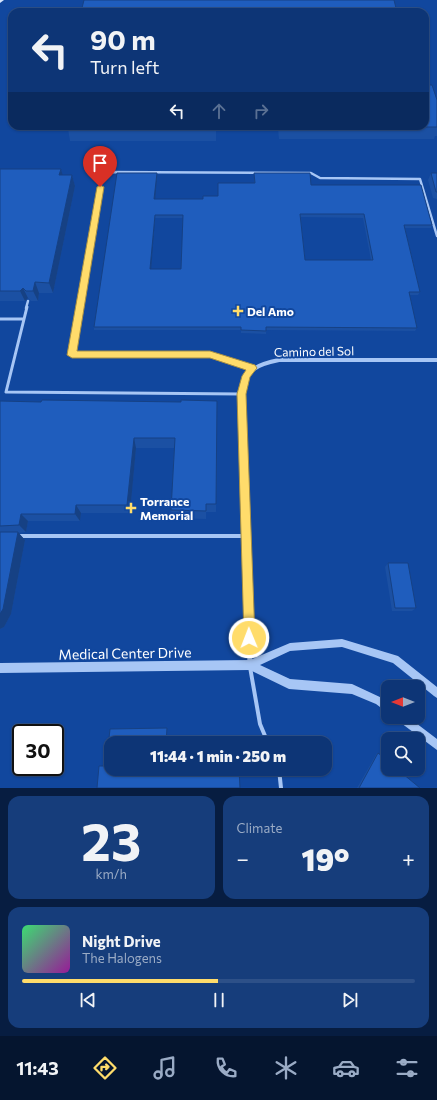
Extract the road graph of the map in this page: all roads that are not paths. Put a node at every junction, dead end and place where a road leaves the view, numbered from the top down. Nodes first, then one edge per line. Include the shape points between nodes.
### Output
1 (2, 0) edge
2 (0, 2) edge
3 (437, 236) edge
4 (28, 301) edge
5 (0, 319) edge
6 (23, 319) junction
7 (437, 360) edge
8 (252, 368) junction
9 (242, 394) junction
10 (16, 536) edge
11 (246, 536) junction
12 (250, 665) junction
13 (0, 668) edge
14 (437, 694) edge
15 (381, 703) edge
16 (409, 724) edge
17 (265, 736) edge
18 (437, 745) edge
19 (280, 776) edge
20 (281, 788) edge

1 - 2 main road
3 - 8 lane via 420,179 320,178 310,173 103,172 72,355 210,354
4 - 6 lane
5 - 6 lane
6 - 9 lane via 6,392
7 - 8 street, Camino del Sol via 279,360 264,362
8 - 9 street via 246,376
9 - 11 street
10 - 11 lane
11 - 12 street
12 - 13 street, Medical Center Drive
12 - 14 street, Medical Center Drive via 290,648 342,643 395,659
12 - 15 street, Medical Center Drive via 289,684 352,689
12 - 17 lane via 260,724
16 - 18 street
19 - 20 lane

